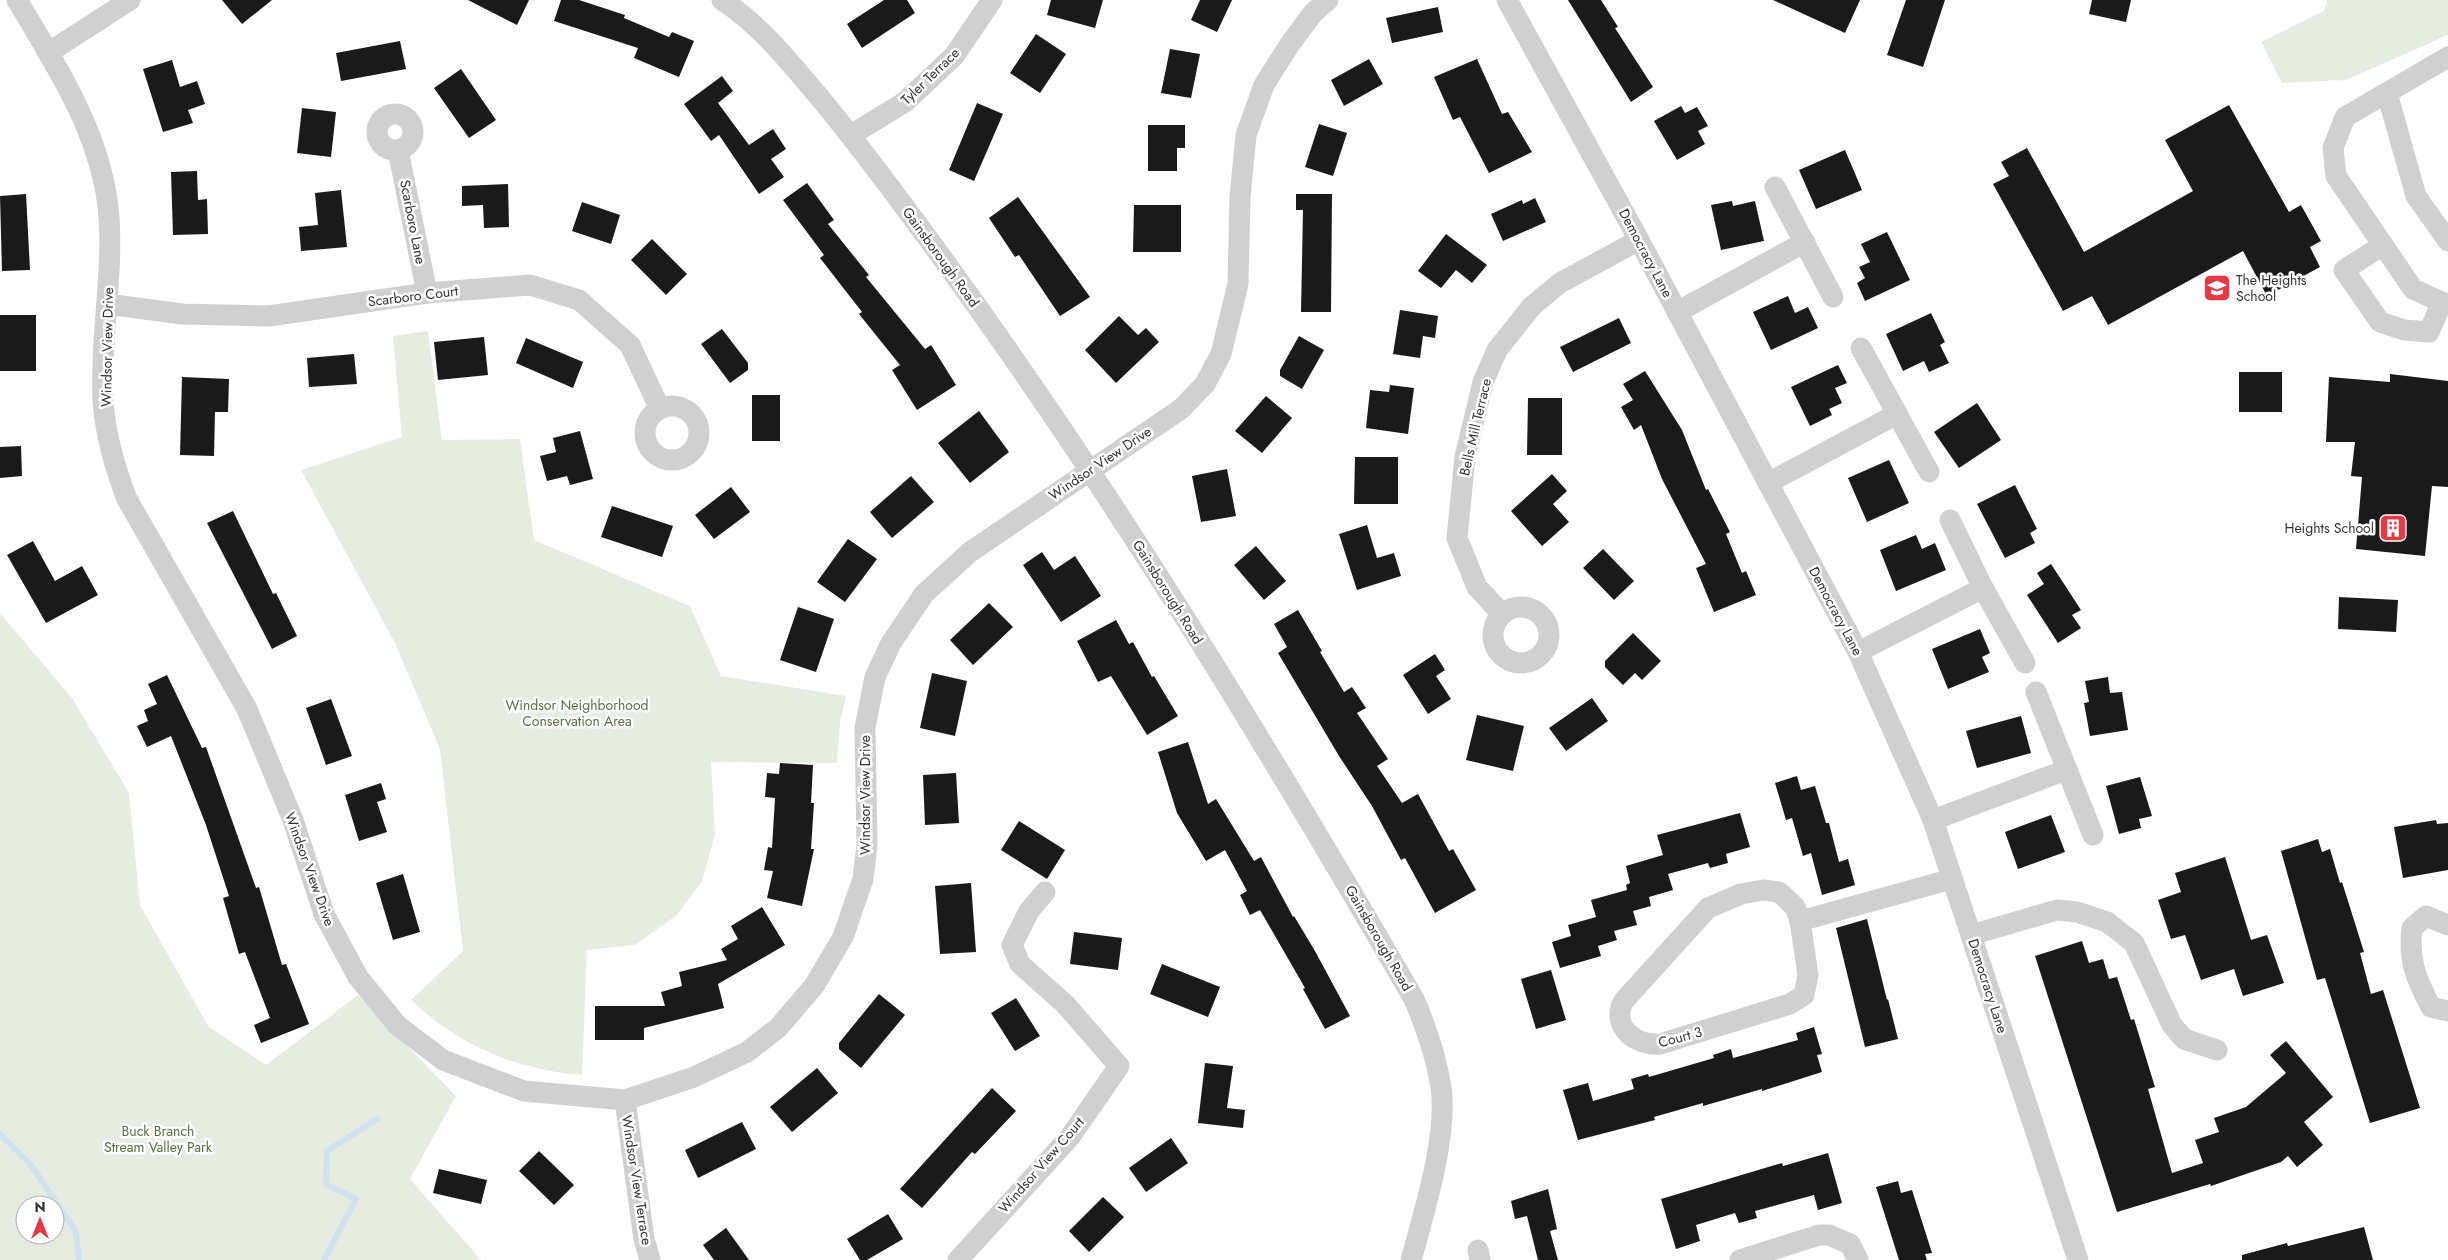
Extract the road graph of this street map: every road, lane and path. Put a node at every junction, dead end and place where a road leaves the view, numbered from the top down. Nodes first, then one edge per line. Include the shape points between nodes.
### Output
1 (17, 0) edge
2 (130, 0) edge
3 (722, 0) edge
4 (992, 0) edge
5 (1328, 0) edge
6 (1507, 0) edge
7 (48, 52) junction
8 (2448, 58) edge
9 (2388, 93) junction
10 (851, 135) junction
11 (398, 150) dead end
12 (1775, 186) dead end
13 (1639, 240) junction
14 (2448, 241) edge
15 (1805, 242) junction
16 (2383, 245) junction
17 (427, 293) junction
18 (1832, 297) dead end
19 (2445, 303) edge
20 (107, 304) junction
21 (1677, 312) junction
22 (1861, 348) dead end
23 (660, 409) dead end
24 (1897, 414) junction
25 (1090, 469) junction
26 (1928, 472) dead end
27 (1768, 483) junction
28 (1950, 520) dead end
29 (1983, 588) junction
30 (1502, 614) dead end
31 (1858, 652) junction
32 (2025, 662) dead end
33 (2036, 692) dead end
34 (2066, 770) junction
35 (1933, 820) junction
36 (2092, 835) dead end
37 (1952, 879) junction
38 (1045, 892) dead end
39 (1800, 921) junction
40 (2448, 925) edge
41 (1971, 934) junction
42 (2448, 1011) edge
43 (2217, 1050) dead end
44 (624, 1100) junction
45 (650, 1260) edge
46 (958, 1260) edge
47 (1411, 1260) edge
48 (1740, 1260) edge
49 (1858, 1260) edge
50 (2078, 1260) edge

1 - 7 street, Windsor View Drive
2 - 7 street
3 - 10 street, Gainsborough Road via 767,35
4 - 10 street, Tyler Terrace via 954,56 905,102
5 - 25 street, Windsor View Drive via 1313,13 1264,85 1246,135 1240,197 1238,284 1221,354 1205,384 1181,409
6 - 13 street, Democracy Lane
7 - 20 street, Windsor View Drive via 82,113 103,178 109,218
8 - 9 street
9 - 14 street via 2416,196
9 - 16 street via 2345,117 2333,148 2336,176
10 - 25 street, Gainsborough Road via 976,303
11 - 17 street, Scarboro Lane
12 - 15 street
13 - 21 street, Democracy Lane
13 - 30 street, Bells Mill Terrace via 1560,283 1532,306 1497,350 1483,382 1465,457 1457,538 1477,587
15 - 18 street
15 - 21 street
16 - 19 street via 2413,289
16 - 19 street via 2344,270 2380,322 2404,330 2429,332
17 - 20 street, Scarboro Court via 269,316 182,314
17 - 23 street, Scarboro Court via 530,285 579,300 630,345
20 - 44 street, Windsor View Drive via 103,400 115,469 127,499 247,709 293,820 324,914 358,977 397,1025 443,1060 524,1091
21 - 27 street, Democracy Lane
22 - 24 street
24 - 26 street
24 - 27 street
25 - 44 street, Windsor View Drive via 970,552 924,594 891,643 875,678 865,728 867,845 863,879 843,937 814,986 778,1028 747,1052 694,1078
25 - 47 street, Gainsborough Road via 1295,795 1414,999 1427,1030 1441,1088 1441,1128 1427,1203
27 - 31 street, Democracy Lane
28 - 29 street
29 - 31 street
29 - 32 street
31 - 35 street, Democracy Lane
33 - 34 street
34 - 35 street
34 - 36 street
35 - 37 street, Democracy Lane
37 - 39 street
37 - 41 street, Democracy Lane
38 - 46 street, Windsor View Court via 1029,911 1012,945 1020,964 1065,1004 1119,1066 1070,1136
39 - 39 street, Court 3 via 1795,907 1780,892 1763,890 1741,894 1708,908 1630,994 1621,1007 1621,1023 1629,1035 1640,1042 1660,1044 1790,1004 1804,995 1808,975
40 - 42 street via 2426,916 2412,928 2410,948 2417,981 2431,1007
41 - 43 street via 2057,910 2077,912 2107,922 2134,943 2172,1025 2184,1039
41 - 50 street, Democracy Lane
44 - 45 street, Windsor View Terrace via 644,1239
48 - 49 street via 1819,1235 1829,1235 1850,1244

